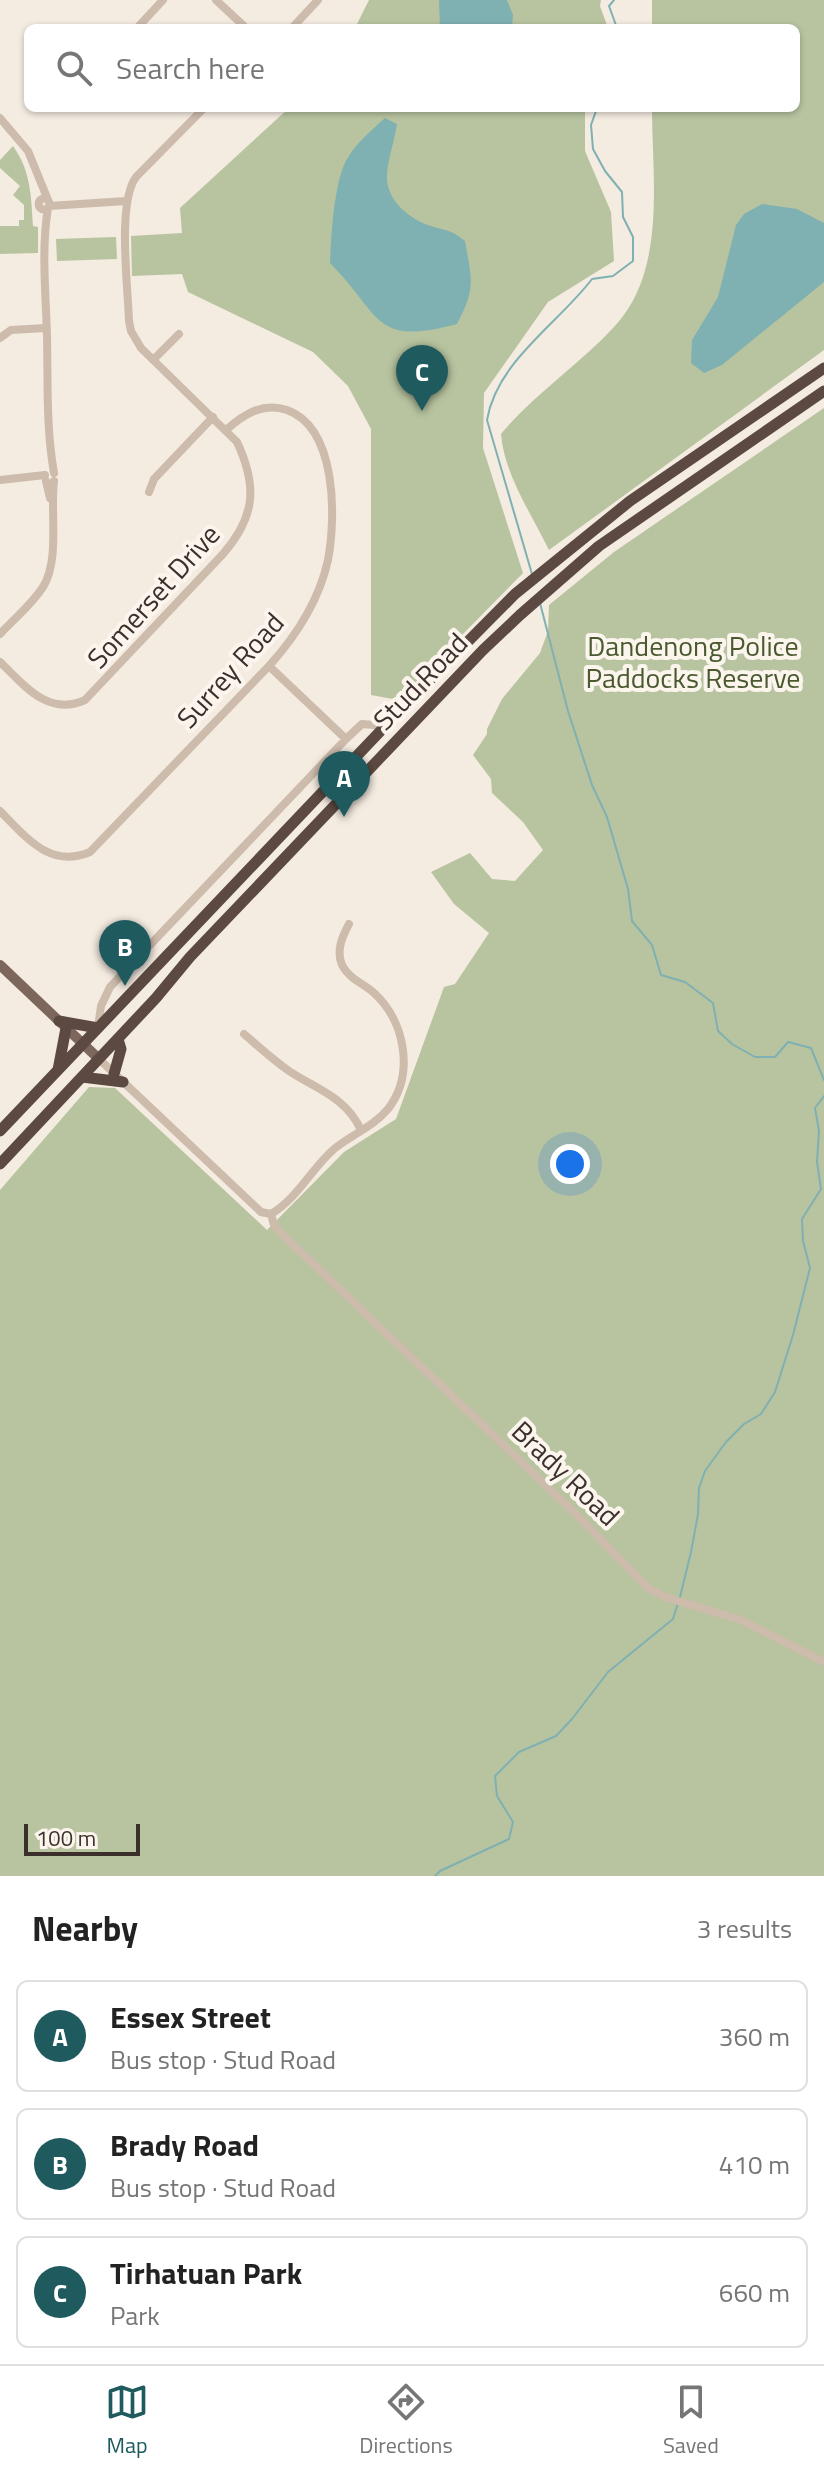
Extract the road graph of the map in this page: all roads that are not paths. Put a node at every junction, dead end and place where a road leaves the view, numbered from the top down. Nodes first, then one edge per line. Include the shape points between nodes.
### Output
1 (163, 0) edge
2 (216, 0) edge
3 (318, 0) edge
4 (141, 24) edge
5 (242, 24) edge
6 (296, 24) edge
7 (200, 112) edge
8 (0, 118) edge
9 (126, 201) junction
10 (46, 204) junction
11 (46, 328) junction
12 (2, 333) edge
13 (179, 334) dead end
14 (153, 360) junction
15 (824, 368) edge
16 (824, 391) edge
17 (213, 417) junction
18 (226, 430) junction
19 (48, 477) junction
20 (0, 480) edge
21 (149, 492) dead end
22 (0, 634) edge
23 (0, 662) edge
24 (269, 666) junction
25 (386, 726) junction
26 (346, 739) junction
27 (0, 811) edge
28 (349, 924) dead end
29 (0, 965) edge
30 (62, 1024) junction
31 (98, 1028) junction
32 (244, 1034) dead end
33 (118, 1039) junction
34 (83, 1044) junction
35 (99, 1059) junction
36 (58, 1071) junction
37 (82, 1077) junction
38 (119, 1078) junction
39 (361, 1130) junction
40 (0, 1131) edge
41 (0, 1164) edge
42 (271, 1214) junction
43 (824, 1662) edge

1 - 4 street
2 - 5 street
3 - 6 street
7 - 9 street via 136,177
8 - 10 street via 28,151
9 - 10 street
9 - 14 street, Somerset Drive via 131,331
10 - 11 street
11 - 12 street
11 - 19 street
13 - 14 street
14 - 17 street, Somerset Drive
15 - 25 highway, Stud Road via 551,562
16 - 33 highway, Stud Road via 632,522 557,581 463,670
17 - 18 street, Somerset Drive
17 - 21 street via 154,479
18 - 23 street, Somerset Drive via 237,442 251,483 247,518 237,538 92,695 71,705 50,704
18 - 24 street, Surrey Road via 258,409 292,412 317,435 329,476 332,528 319,590 296,634
19 - 20 street
19 - 22 street via 47,579
24 - 26 street
24 - 27 street, Surrey Road via 90,852 53,856
25 - 26 street via 362,724
25 - 31 highway, Stud Road
26 - 31 street via 110,987
28 - 39 street via 339,952 342,965 389,1011 404,1060 393,1102
29 - 30 main road, Brady Road
30 - 31 highway
30 - 34 main road, Brady Road
30 - 36 highway
31 - 34 highway, Stud Road
32 - 39 street via 288,1070 334,1097
33 - 35 highway, Stud Road
33 - 38 highway
34 - 35 main road, Brady Road
34 - 36 highway, Stud Road
35 - 37 highway, Stud Road
35 - 38 street, Brady Road
36 - 40 highway, Stud Road
37 - 38 highway
37 - 41 highway, Stud Road
38 - 42 street, Brady Road via 261,1212
39 - 42 street via 328,1154
42 - 43 street, Brady Road via 278,1230 640,1581 657,1594 753,1625

